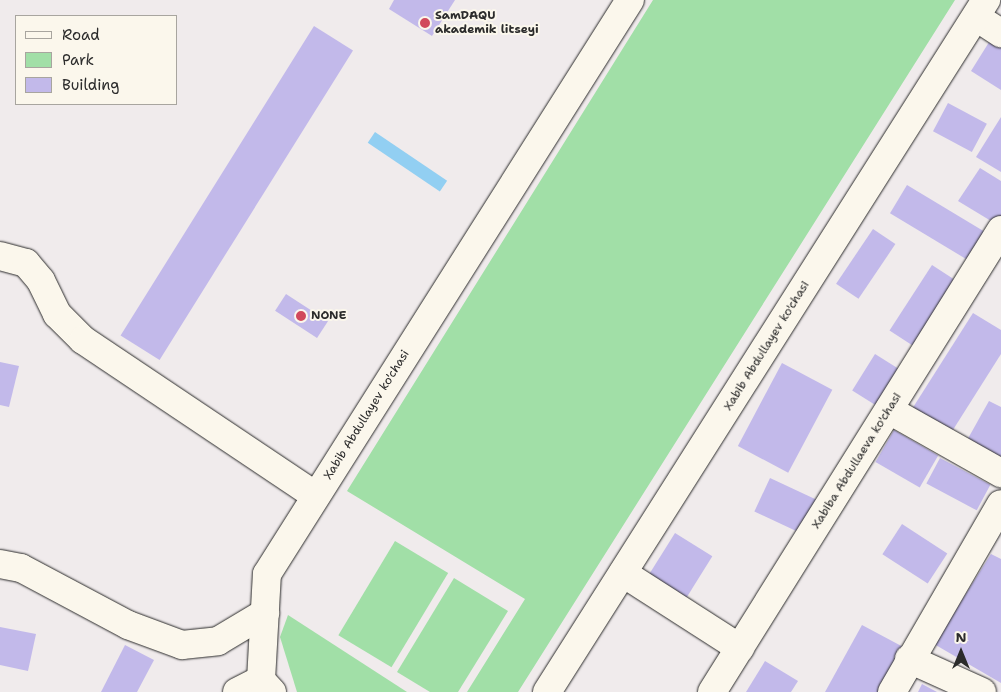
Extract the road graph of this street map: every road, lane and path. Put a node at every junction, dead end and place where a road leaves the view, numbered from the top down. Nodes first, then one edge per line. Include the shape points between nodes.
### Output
1 (630, 0) edge
2 (981, 8) edge
3 (1001, 33) edge
4 (1001, 230) edge
5 (0, 256) edge
6 (889, 410) junction
7 (1001, 473) edge
8 (316, 496) junction
9 (1001, 504) edge
10 (0, 564) edge
11 (623, 573) junction
12 (265, 613) junction
13 (740, 648) junction
14 (909, 659) junction
15 (266, 686) edge
16 (237, 692) edge
17 (548, 692) edge
18 (712, 692) edge
19 (892, 692) edge
20 (982, 692) edge

1 - 8 street, Xabib Abdullayev ko'chasi
2 - 3 street
2 - 11 street, Xabib Abdullayev ko'chasi
4 - 6 street, Xabiba Abdullaeva ko'chasi
5 - 8 street via 26,262 41,281 56,314 83,340
6 - 7 street
6 - 13 street, Xabiba Abdullaeva ko'chasi
8 - 12 street, Xabib Abdullayev ko'chasi via 266,574
9 - 14 street
10 - 12 street via 21,568 128,625 182,645 218,641
11 - 13 street
11 - 17 street, Xabib Abdullayev ko'chasi
12 - 15 street, Xabib Abdullayev ko'chasi
13 - 18 street, Xabiba Abdullaeva ko'chasi
14 - 19 street
14 - 20 street
15 - 16 street

